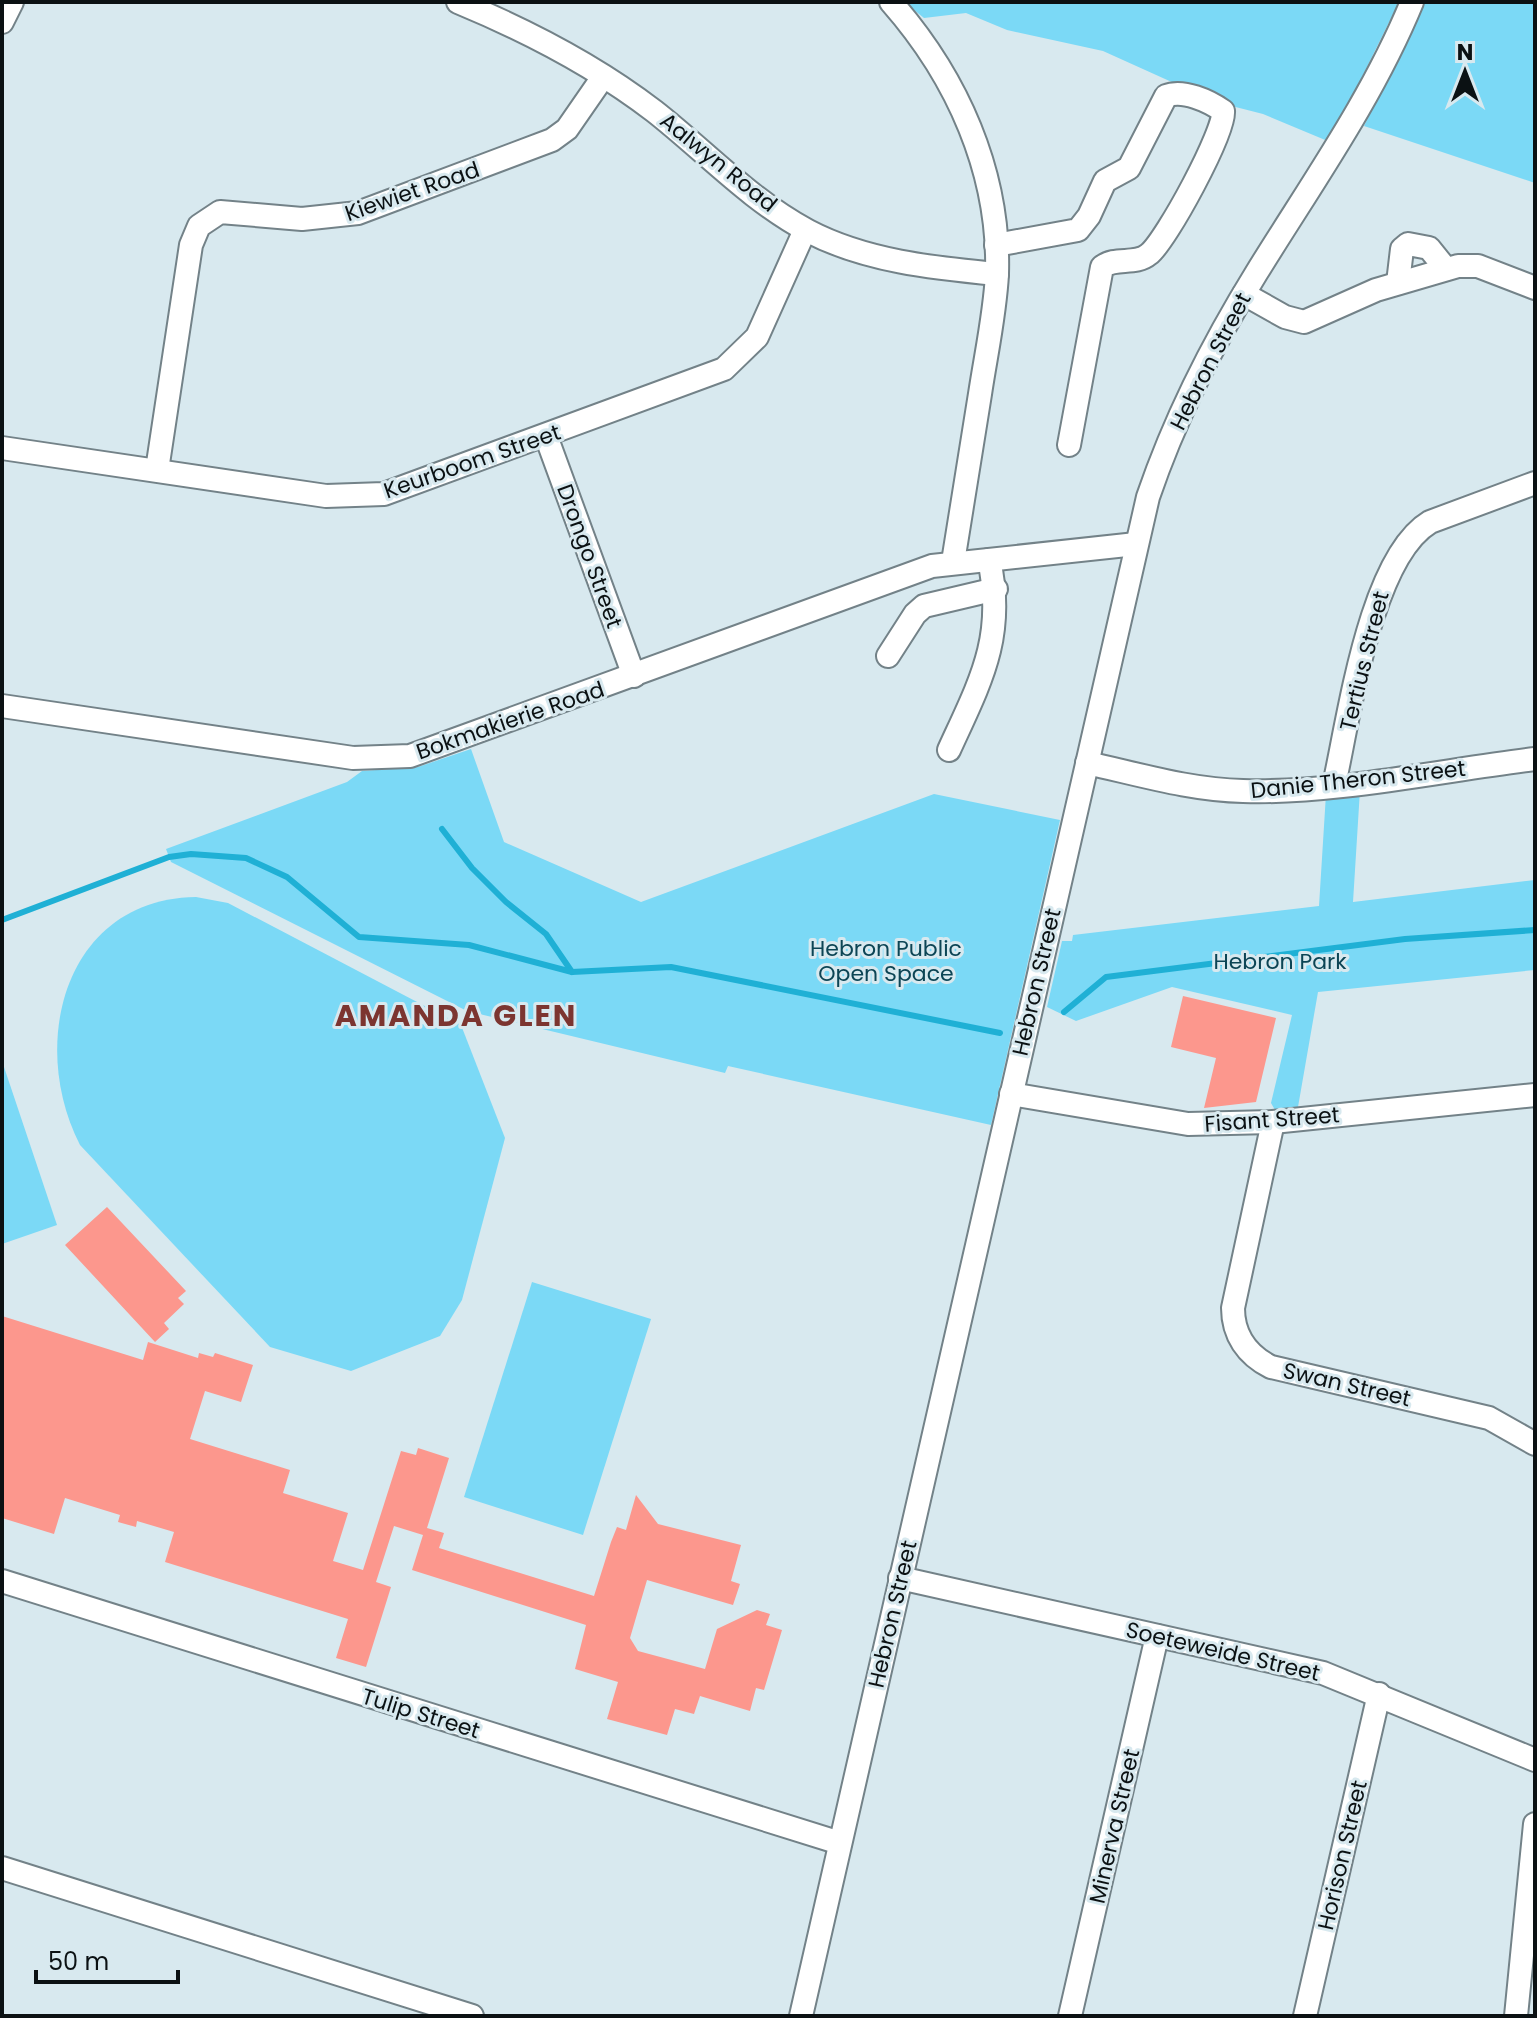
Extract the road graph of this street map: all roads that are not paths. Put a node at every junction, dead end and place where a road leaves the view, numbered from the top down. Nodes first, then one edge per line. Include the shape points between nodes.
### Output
1 (12, 2) edge
2 (458, 2) edge
3 (891, 2) edge
4 (1412, 2) edge
5 (2, 22) edge
6 (603, 77) junction
7 (805, 230) junction
8 (996, 245) junction
9 (1446, 269) junction
10 (997, 274) junction
11 (1398, 283) junction
12 (1535, 288) edge
13 (1244, 294) junction
14 (546, 436) junction
15 (1069, 445) dead end
16 (2, 448) edge
17 (157, 470) junction
18 (1535, 483) edge
19 (1136, 544) junction
20 (989, 560) junction
21 (953, 562) junction
22 (996, 589) junction
23 (888, 656) dead end
24 (634, 676) junction
25 (2, 706) edge
26 (949, 750) dead end
27 (1535, 759) edge
28 (1087, 763) junction
29 (1334, 785) junction
30 (1011, 1094) junction
31 (1535, 1095) edge
32 (1273, 1122) junction
33 (1535, 1444) edge
34 (900, 1578) junction
35 (2, 1581) edge
36 (1157, 1636) junction
37 (1379, 1694) junction
38 (1535, 1760) edge
39 (1535, 1824) edge
40 (840, 1843) junction
41 (2, 1868) edge
42 (472, 2016) edge
43 (801, 2016) edge
44 (1070, 2016) edge
45 (1305, 2016) edge
46 (1516, 2016) edge

1 - 5 street
2 - 6 street, Aalwyn Road via 534,34
3 - 8 street via 961,106 987,180
4 - 13 street, Hebron Street via 1380,74
6 - 7 street, Aalwyn Road
6 - 17 street, Kiewiet Road via 567,129 552,140 358,213 302,219 226,211 204,220 192,238
7 - 10 street, Aalwyn Road via 866,254
7 - 14 street, Keurboom Street via 763,327 734,363
8 - 10 street
8 - 15 street via 1078,230 1105,181 1129,168 1166,96 1199,98 1223,111 1210,152 1155,249 1138,260 1102,267
9 - 11 street
9 - 11 street via 1429,248 1408,244 1402,249
9 - 12 street via 1478,266
10 - 21 street
11 - 13 street via 1304,322
13 - 19 street, Hebron Street via 1173,431
14 - 17 street, Keurboom Street via 409,486 363,497
14 - 24 street, Drongo Street
16 - 17 street, Keurboom Street
18 - 29 street, Tertius Street via 1430,522 1399,555 1384,581 1371,624
19 - 20 street, Bokmakierie Road
19 - 28 street, Hebron Street
20 - 21 street, Bokmakierie Road
20 - 22 street
21 - 24 street, Bokmakierie Road
22 - 23 street via 919,609
22 - 26 street via 997,617 984,672
24 - 25 street, Bokmakierie Road via 431,751 389,758 353,758
27 - 29 street, Danie Theron Street
28 - 29 street, Danie Theron Street via 1224,790
28 - 30 street, Hebron Street
30 - 32 street, Fisant Street via 1154,1121
30 - 34 street, Hebron Street
31 - 32 street, Fisant Street
32 - 33 street, Swan Street via 1233,1308 1245,1347 1271,1367 1489,1418
34 - 36 street, Soeteweide Street
34 - 40 street, Hebron Street
35 - 40 street, Tulip Street
36 - 37 street, Soeteweide Street via 1323,1673
36 - 44 street, Minerva Street
37 - 38 street, Soeteweide Street
37 - 45 street, Horison Street
39 - 46 street
40 - 43 street, Hebron Street
41 - 42 street

